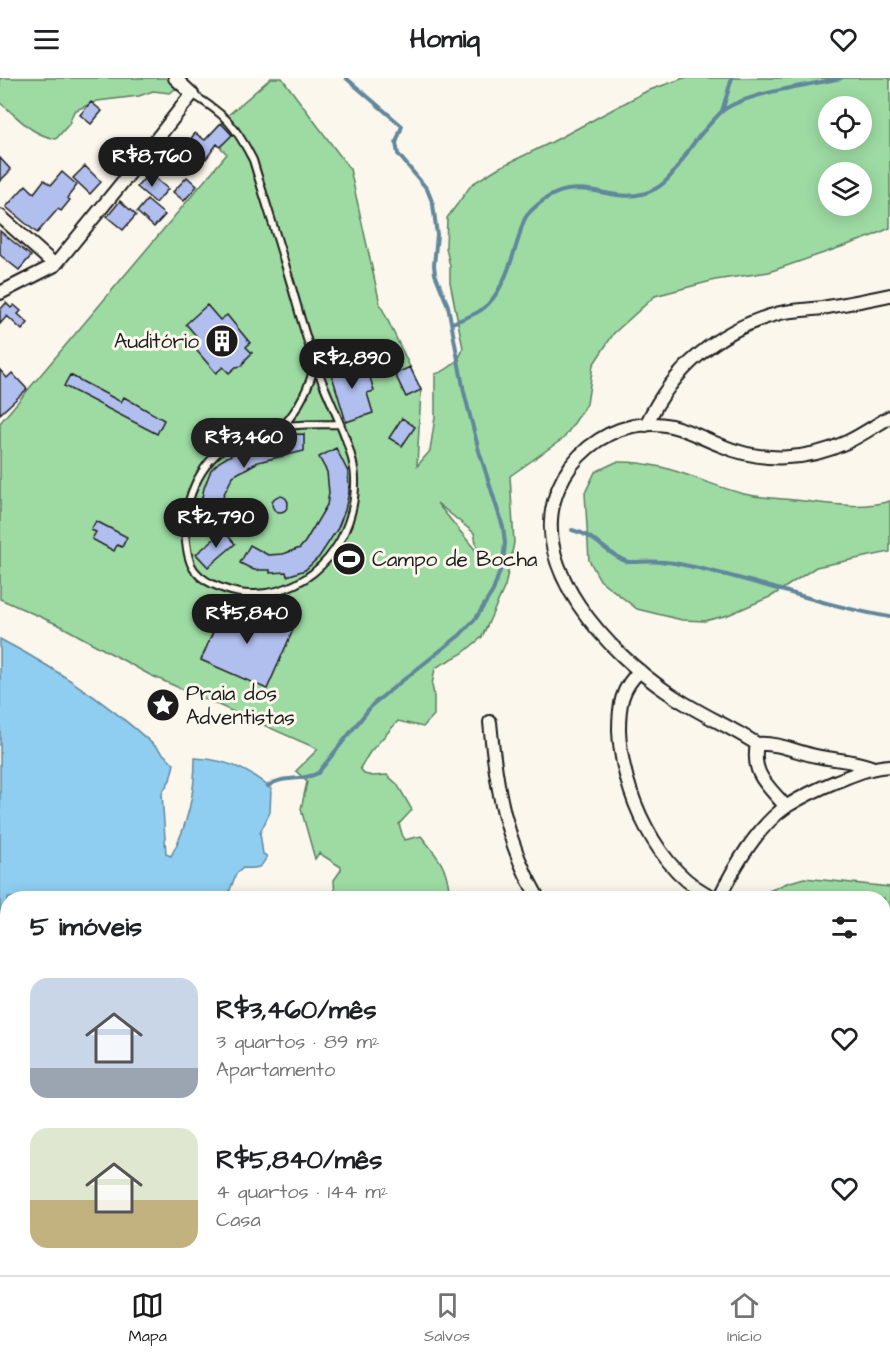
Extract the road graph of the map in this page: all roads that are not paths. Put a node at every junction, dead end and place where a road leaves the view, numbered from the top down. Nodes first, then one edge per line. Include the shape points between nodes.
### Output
1 (175, 78) edge
2 (192, 94) junction
3 (0, 216) edge
4 (55, 265) junction
5 (0, 293) edge
6 (890, 295) edge
7 (315, 363) junction
8 (890, 417) edge
9 (339, 424) junction
10 (646, 424) junction
11 (283, 426) junction
12 (640, 671) junction
13 (490, 722) dead end
14 (757, 744) junction
15 (890, 766) edge
16 (871, 767) junction
17 (786, 807) junction
18 (534, 891) edge
19 (700, 891) edge
20 (721, 891) edge

1 - 2 street
2 - 4 street
2 - 7 lane via 226,117 253,160
3 - 4 street
4 - 5 street
6 - 10 street via 783,313 737,330 704,350 675,376
7 - 9 lane
7 - 11 lane via 304,397
8 - 10 street via 835,447 785,458 747,454 686,429
9 - 11 lane
9 - 11 lane via 355,478 352,507 334,552 300,584 253,594 233,592 196,572 187,553 184,529 189,501 215,454 235,441
10 - 12 street via 609,434 578,457 558,489 550,525 556,562 572,592 596,627
12 - 14 street via 673,696
12 - 19 street via 624,690 619,712 621,754 629,788 642,820 662,852
13 - 18 street via 495,776 505,822
14 - 16 street
14 - 17 street via 755,767
15 - 16 street
16 - 17 street
17 - 20 street via 752,843

